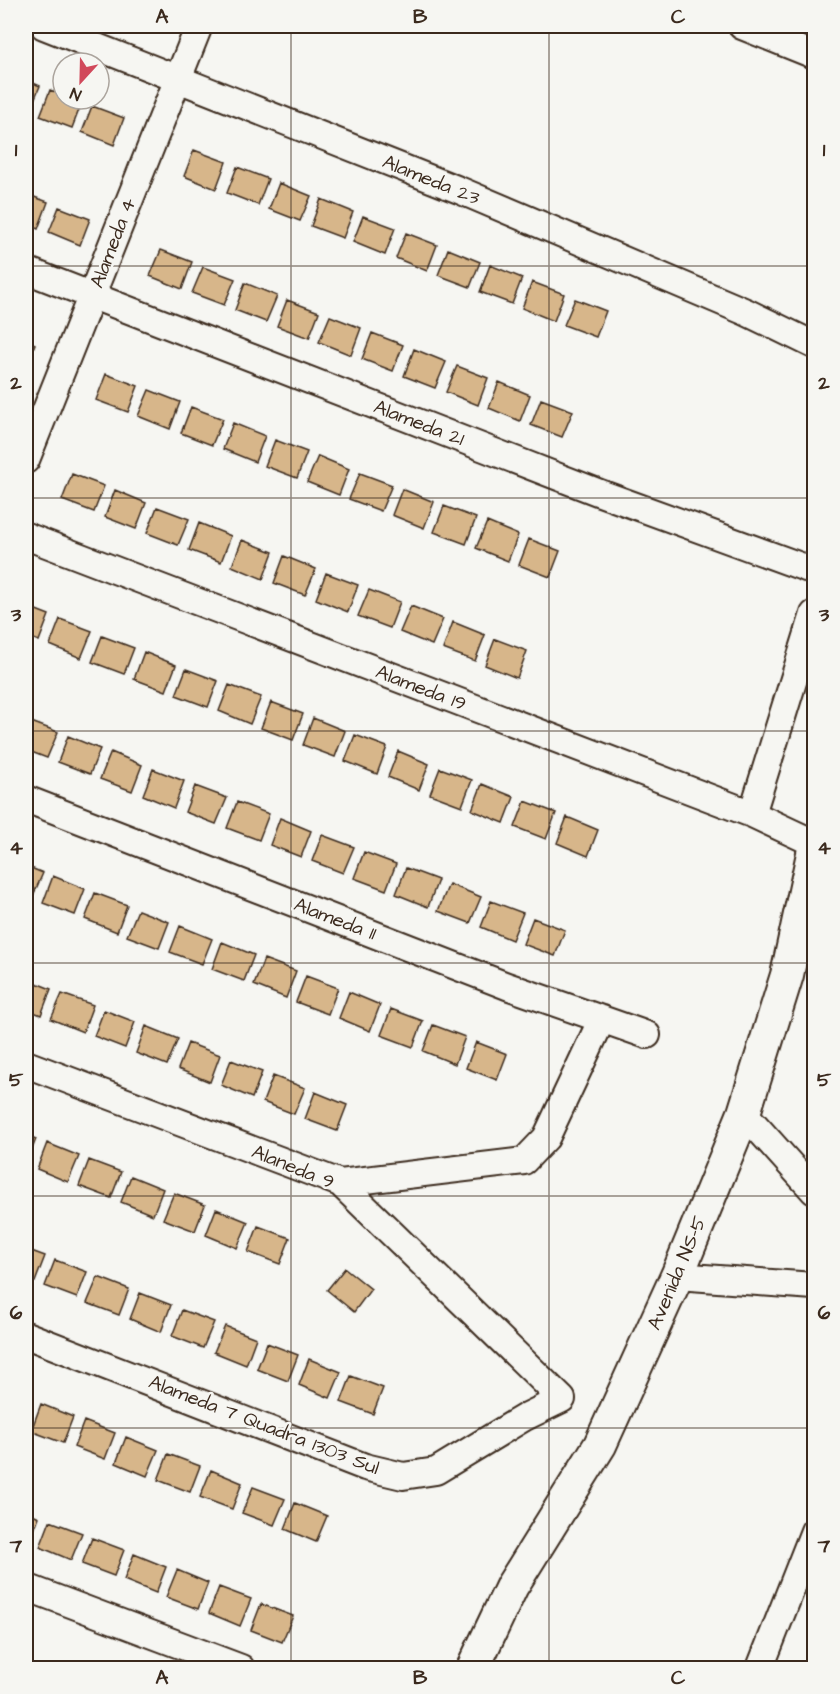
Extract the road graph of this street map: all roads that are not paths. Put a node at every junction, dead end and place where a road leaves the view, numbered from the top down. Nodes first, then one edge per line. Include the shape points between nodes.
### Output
1 (44, 26) edge
2 (199, 26) edge
3 (742, 26) edge
4 (814, 55) edge
5 (177, 79) junction
6 (26, 270) edge
7 (92, 297) junction
8 (814, 345) edge
9 (26, 460) edge
10 (26, 536) edge
11 (814, 571) edge
12 (814, 614) edge
13 (26, 799) edge
14 (752, 814) junction
15 (814, 843) edge
16 (814, 849) edge
17 (602, 1018) junction
18 (647, 1035) dead end
19 (26, 1064) edge
20 (744, 1113) junction
21 (340, 1184) junction
22 (814, 1191) edge
23 (676, 1276) junction
24 (814, 1286) edge
25 (26, 1335) edge
26 (562, 1399) joint
27 (814, 1531) edge
28 (26, 1587) edge
29 (241, 1668) edge
30 (473, 1668) edge
31 (760, 1668) edge

1 - 5 street, Alameda 23
2 - 5 street, Alameda 4
3 - 4 street
5 - 7 street, Alameda 4
5 - 8 street, Alameda 23 via 459,190 746,312
6 - 7 street, Alameda 21
7 - 9 street, Alameda 4
7 - 11 street, Alameda 21 via 600,493
10 - 14 street, Alameda 19
12 - 14 street
13 - 17 street, Alameda 11 via 507,986
14 - 15 street, Alameda 19
16 - 20 street, Avenida NS-5 via 787,975
17 - 18 street, Alameda 11
17 - 21 street via 546,1138 524,1161
19 - 21 street, Alaneda 9
20 - 22 street
20 - 23 street, Avenida NS-5
21 - 26 street, Alaneda 9
23 - 24 street
23 - 30 street, Avenida NS-5 via 600,1445 512,1586
25 - 26 street, Alameda 7 Quadra 1303 Sul via 365,1467 403,1476 436,1471
27 - 31 street
28 - 29 street

